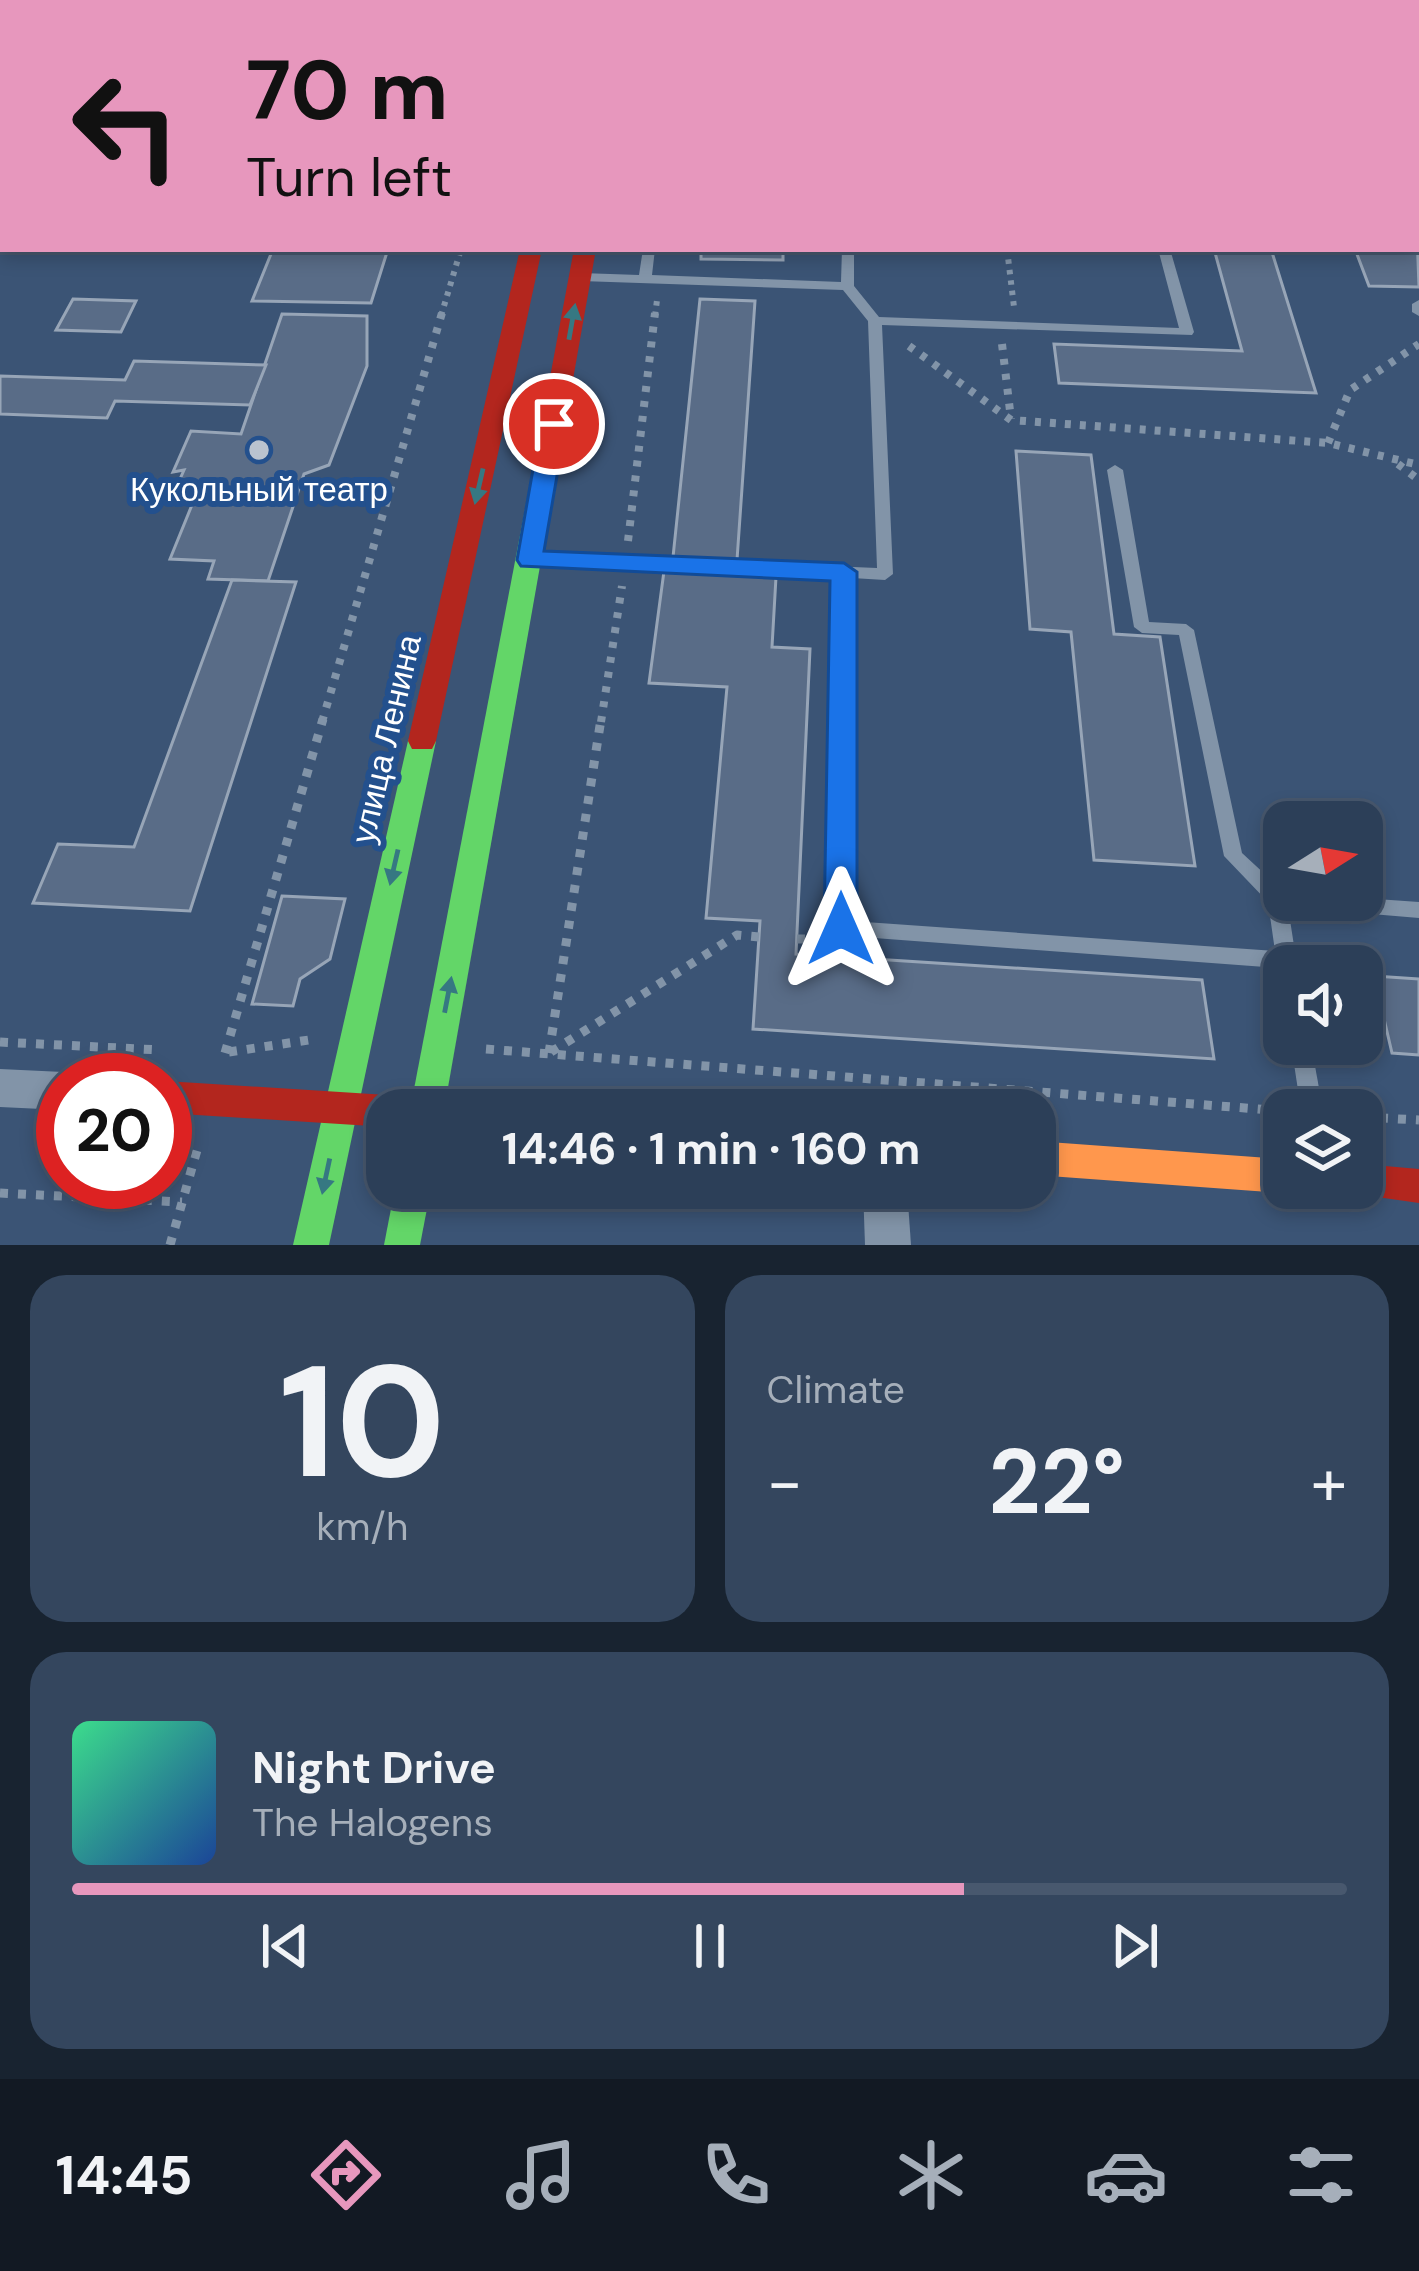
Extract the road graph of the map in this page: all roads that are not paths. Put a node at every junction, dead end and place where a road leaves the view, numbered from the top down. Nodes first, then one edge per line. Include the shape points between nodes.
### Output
1 (530, 252) edge
2 (650, 252) edge
3 (848, 252) edge
4 (1165, 252) edge
5 (582, 263) edge
6 (652, 279) junction
7 (847, 286) junction
8 (875, 321) junction
9 (1115, 470) dead end
10 (530, 560) junction
11 (844, 572) junction
12 (1263, 882) edge
13 (1383, 907) edge
14 (1419, 910) edge
15 (1263, 961) edge
16 (0, 1088) edge
17 (431, 1089) edge
18 (36, 1090) edge
19 (192, 1099) edge
20 (341, 1108) junction
21 (366, 1110) edge
22 (1056, 1160) edge
23 (1263, 1174) edge
24 (1383, 1183) edge
25 (1419, 1186) edge
26 (408, 1209) edge
27 (886, 1209) edge
28 (311, 1245) edge
29 (402, 1245) edge
30 (888, 1245) edge

1 -> 20 main road, улица Ленина
2 - 6 lane
3 - 7 lane
4 - 8 lane via 1186,332
5 - 6 lane
10 -> 5 main road
6 - 7 lane
7 - 8 lane
8 - 11 lane via 885,574
9 - 12 lane via 1142,627 1186,630 1233,856
10 - 11 lane
17 -> 10 main road
11 - 15 lane via 841,929
13 - 14 lane
16 - 18 street
19 - 20 main road
20 - 21 main road
20 -> 28 main road, улица Ленина
22 - 23 main road
24 - 25 main road
26 - 29 main road
27 - 30 street

